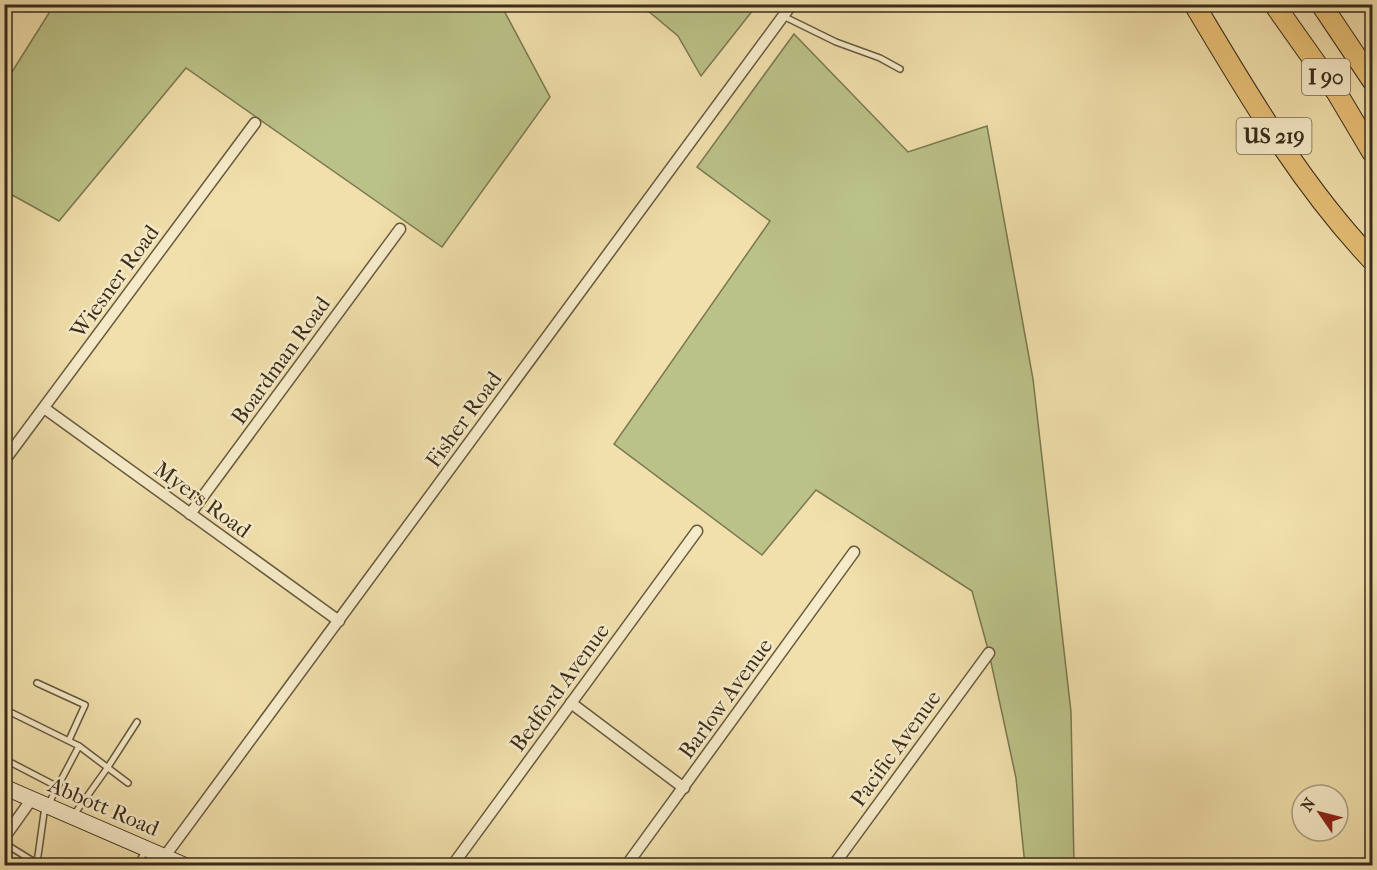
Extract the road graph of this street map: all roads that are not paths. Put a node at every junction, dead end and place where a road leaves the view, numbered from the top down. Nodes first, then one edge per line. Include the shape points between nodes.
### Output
1 (792, 4) edge
2 (1194, 4) edge
3 (1258, 4) edge
4 (1274, 4) edge
5 (1321, 4) edge
6 (1334, 4) edge
7 (783, 16) junction
8 (1372, 62) edge
9 (900, 69) dead end
10 (1372, 80) edge
11 (1337, 93) junction
12 (255, 123) dead end
13 (1372, 152) edge
14 (400, 229) dead end
15 (1371, 259) edge
16 (44, 408) junction
17 (4, 461) edge
18 (190, 514) junction
19 (698, 531) dead end
20 (854, 552) dead end
21 (339, 621) junction
22 (989, 653) dead end
23 (37, 683) dead end
24 (571, 704) junction
25 (4, 709) edge
26 (137, 722) dead end
27 (69, 740) junction
28 (79, 746) junction
29 (4, 759) edge
30 (108, 767) junction
31 (128, 783) dead end
32 (4, 787) edge
33 (58, 787) junction
34 (684, 788) junction
35 (41, 804) junction
36 (72, 817) junction
37 (4, 841) edge
38 (146, 849) junction
39 (165, 856) junction
40 (39, 864) edge
41 (137, 866) edge
42 (186, 866) edge
43 (452, 866) edge
44 (626, 866) edge
45 (833, 866) edge

1 - 7 street, Fisher Road
2 - 15 highway, US 219 via 1269,129 1336,221
3 - 11 highway via 1318,79
4 - 11 highway, I 90
5 - 10 highway, I 90
6 - 8 highway
7 - 9 lane
7 - 21 street, Fisher Road
11 - 13 highway, I 90
12 - 16 street, Wiesner Road
14 - 18 street, Boardman Road
16 - 17 street, Wiesner Road
16 - 18 street, Myers Road
18 - 21 street, Myers Road
19 - 24 street, Bedford Avenue
20 - 34 street, Barlow Avenue
21 - 39 street, Fisher Road
22 - 45 street, Pacific Avenue
23 - 27 lane via 85,705
24 - 34 street
24 - 43 street, Bedford Avenue
25 - 27 lane
26 - 30 lane
27 - 28 lane
28 - 30 lane
28 - 33 lane
29 - 33 lane
30 - 31 lane
30 - 36 lane
32 - 35 street, Abbott Road
33 - 35 lane
34 - 44 street, Barlow Avenue
35 - 36 street, Abbott Road
35 - 37 street
35 - 40 lane
36 - 38 street, Abbott Road
37 - 40 lane
38 - 39 street, Abbott Road
38 - 41 lane
39 - 42 street, Abbott Road

